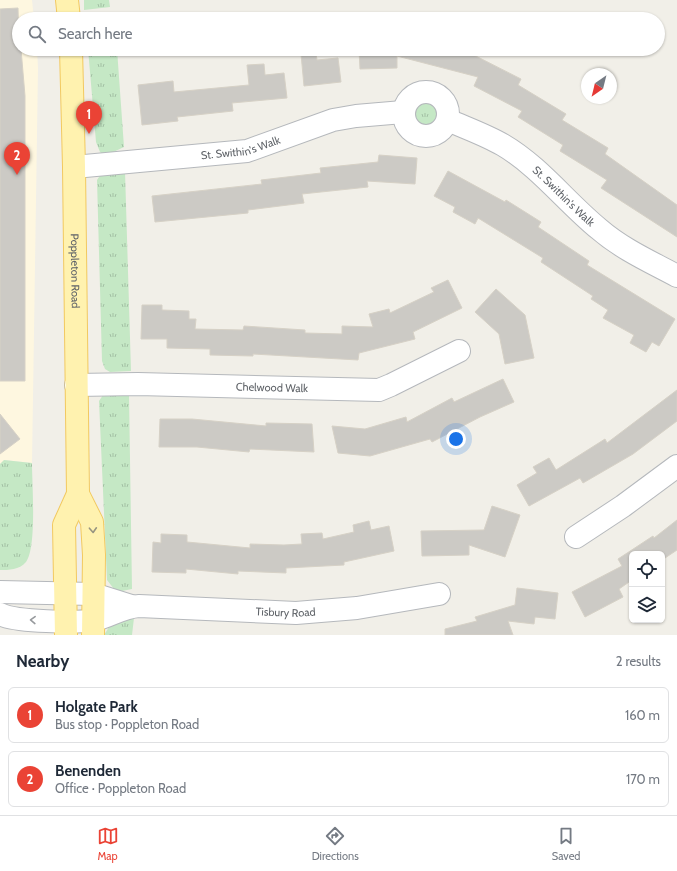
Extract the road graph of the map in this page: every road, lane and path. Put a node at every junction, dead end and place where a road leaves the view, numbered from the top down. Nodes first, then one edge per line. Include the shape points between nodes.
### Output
1 (67, 0) edge
2 (68, 12) edge
3 (71, 56) edge
4 (403, 112) junction
5 (448, 120) junction
6 (74, 167) junction
7 (677, 276) edge
8 (459, 351) dead end
9 (76, 385) junction
10 (677, 466) edge
11 (78, 494) junction
12 (576, 537) dead end
13 (0, 592) edge
14 (65, 593) junction
15 (93, 594) junction
16 (439, 594) dead end
17 (131, 606) junction
18 (0, 614) edge
19 (94, 627) edge
20 (66, 628) edge

1 - 2 main road
3 - 6 main road, Poppleton Road
4 - 5 street via 407,127 423,137 439,133
4 - 5 street via 405,105 416,94 432,92 445,101
4 - 6 street, St. Swithin's Walk via 333,120 247,151
5 - 7 street, St. Swithin's Walk via 504,146 600,230 639,256
6 - 9 main road, Poppleton Road
8 - 9 street, Chelwood Walk via 378,390 138,384
9 - 11 main road, Poppleton Road
10 - 12 street via 624,506
11 - 14 main road, Poppleton Road via 64,525
11 -> 15 main road, Poppleton Road via 92,522
13 - 14 street, Tisbury Road
14 - 15 street, Tisbury Road
14 - 20 main road, Poppleton Road
15 - 17 street, Tisbury Road
15 - 19 main road, Poppleton Road
16 - 17 street, Tisbury Road via 357,608 296,613
17 - 19 street, Tisbury Road
20 -> 18 street, Tisbury Road via 7,618
19 - 20 street, Tisbury Road

